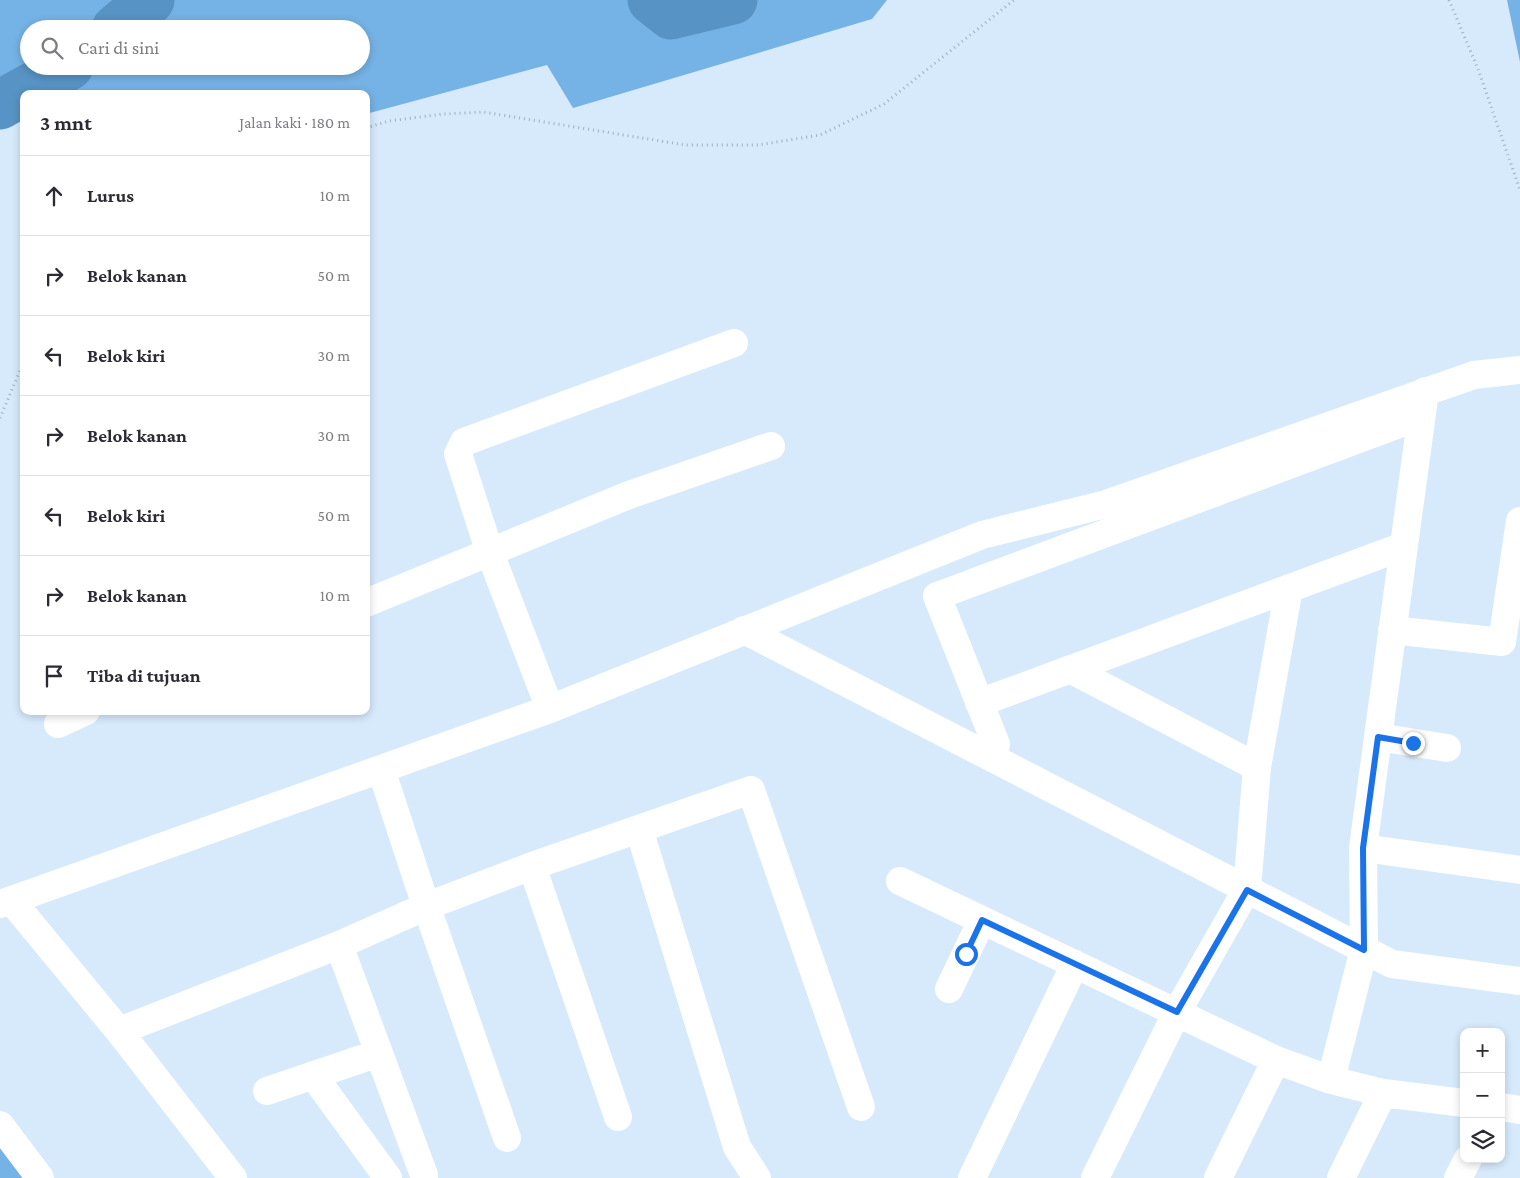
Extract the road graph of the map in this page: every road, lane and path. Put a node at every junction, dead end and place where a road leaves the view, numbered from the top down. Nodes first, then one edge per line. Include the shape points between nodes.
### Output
1 (1014, 0) edge
2 (1449, 0) edge
3 (370, 127) edge
4 (1520, 190) edge
5 (734, 343) dead end
6 (20, 370) edge
7 (1520, 370) edge
8 (1423, 403) junction
9 (0, 418) edge
10 (771, 446) dead end
11 (1520, 520) edge
12 (1404, 546) junction
13 (490, 553) junction
14 (1290, 588) junction
15 (370, 601) edge
16 (744, 630) junction
17 (1392, 630) junction
18 (1070, 669) junction
19 (980, 703) junction
20 (550, 709) junction
21 (77, 715) edge
22 (58, 724) dead end
23 (1378, 737) junction
24 (1447, 748) dead end
25 (994, 759) junction
26 (1257, 767) junction
27 (381, 768) junction
28 (639, 829) junction
29 (1363, 848) junction
30 (532, 866) junction
31 (1520, 870) edge
32 (900, 881) dead end
33 (1247, 890) junction
34 (5, 902) edge
35 (427, 906) junction
36 (982, 920) junction
37 (339, 945) junction
38 (1364, 950) junction
39 (1075, 964) junction
40 (1520, 981) edge
41 (949, 988) dead end
42 (1177, 1012) junction
43 (119, 1031) junction
44 (379, 1053) junction
45 (1276, 1060) junction
46 (313, 1075) junction
47 (1332, 1080) junction
48 (267, 1091) dead end
49 (1383, 1093) junction
50 (1460, 1103) edge
51 (861, 1107) dead end
52 (1505, 1108) edge
53 (1520, 1110) edge
54 (618, 1117) dead end
55 (0, 1125) edge
56 (507, 1138) dead end
57 (1466, 1163) edge
58 (424, 1175) dead end
59 (40, 1178) edge
60 (233, 1178) edge
61 (388, 1178) edge
62 (756, 1178) edge
63 (972, 1178) edge
64 (1095, 1178) edge
65 (1218, 1178) edge
66 (1341, 1178) edge
67 (1458, 1178) edge

1 - 3 path via 884,104 820,136 758,145 685,145 483,112 389,121
2 - 4 path via 1478,69
5 - 13 street via 464,442 458,454
6 - 9 path
7 - 8 street via 1474,374
8 - 12 street
8 - 16 street via 1106,504 982,535
8 - 19 street via 937,596
10 - 13 street via 629,496
11 - 17 street via 1502,642
12 - 14 street
12 - 17 street
13 - 15 street
13 - 20 street
14 - 18 street
14 - 26 street
16 - 20 street
16 - 25 street
17 - 23 street
18 - 19 street
18 - 26 street
19 - 25 street via 996,744
20 - 27 street
21 - 22 street
23 - 24 street
23 - 29 street
25 - 33 street
26 - 33 street
27 - 34 street
27 - 35 street
28 - 30 street
28 - 51 street via 751,790
28 - 62 street via 737,1147
29 - 31 street
29 - 38 street
30 - 35 street
30 - 54 street
32 - 36 street
33 - 38 street
33 - 42 street
34 - 43 street
35 - 37 street
35 - 56 street
36 - 39 street
36 - 41 street
37 - 43 street
37 - 44 street
38 - 40 street via 1392,964
38 - 47 street
39 - 42 street
39 - 63 street
42 - 45 street
42 - 64 street
43 - 60 street
44 - 46 street
44 - 58 street
45 - 47 street
45 - 65 street
46 - 48 street
46 - 61 street
47 - 49 street
49 - 50 street
49 - 66 street
52 - 53 street
55 - 59 street
57 - 67 street

